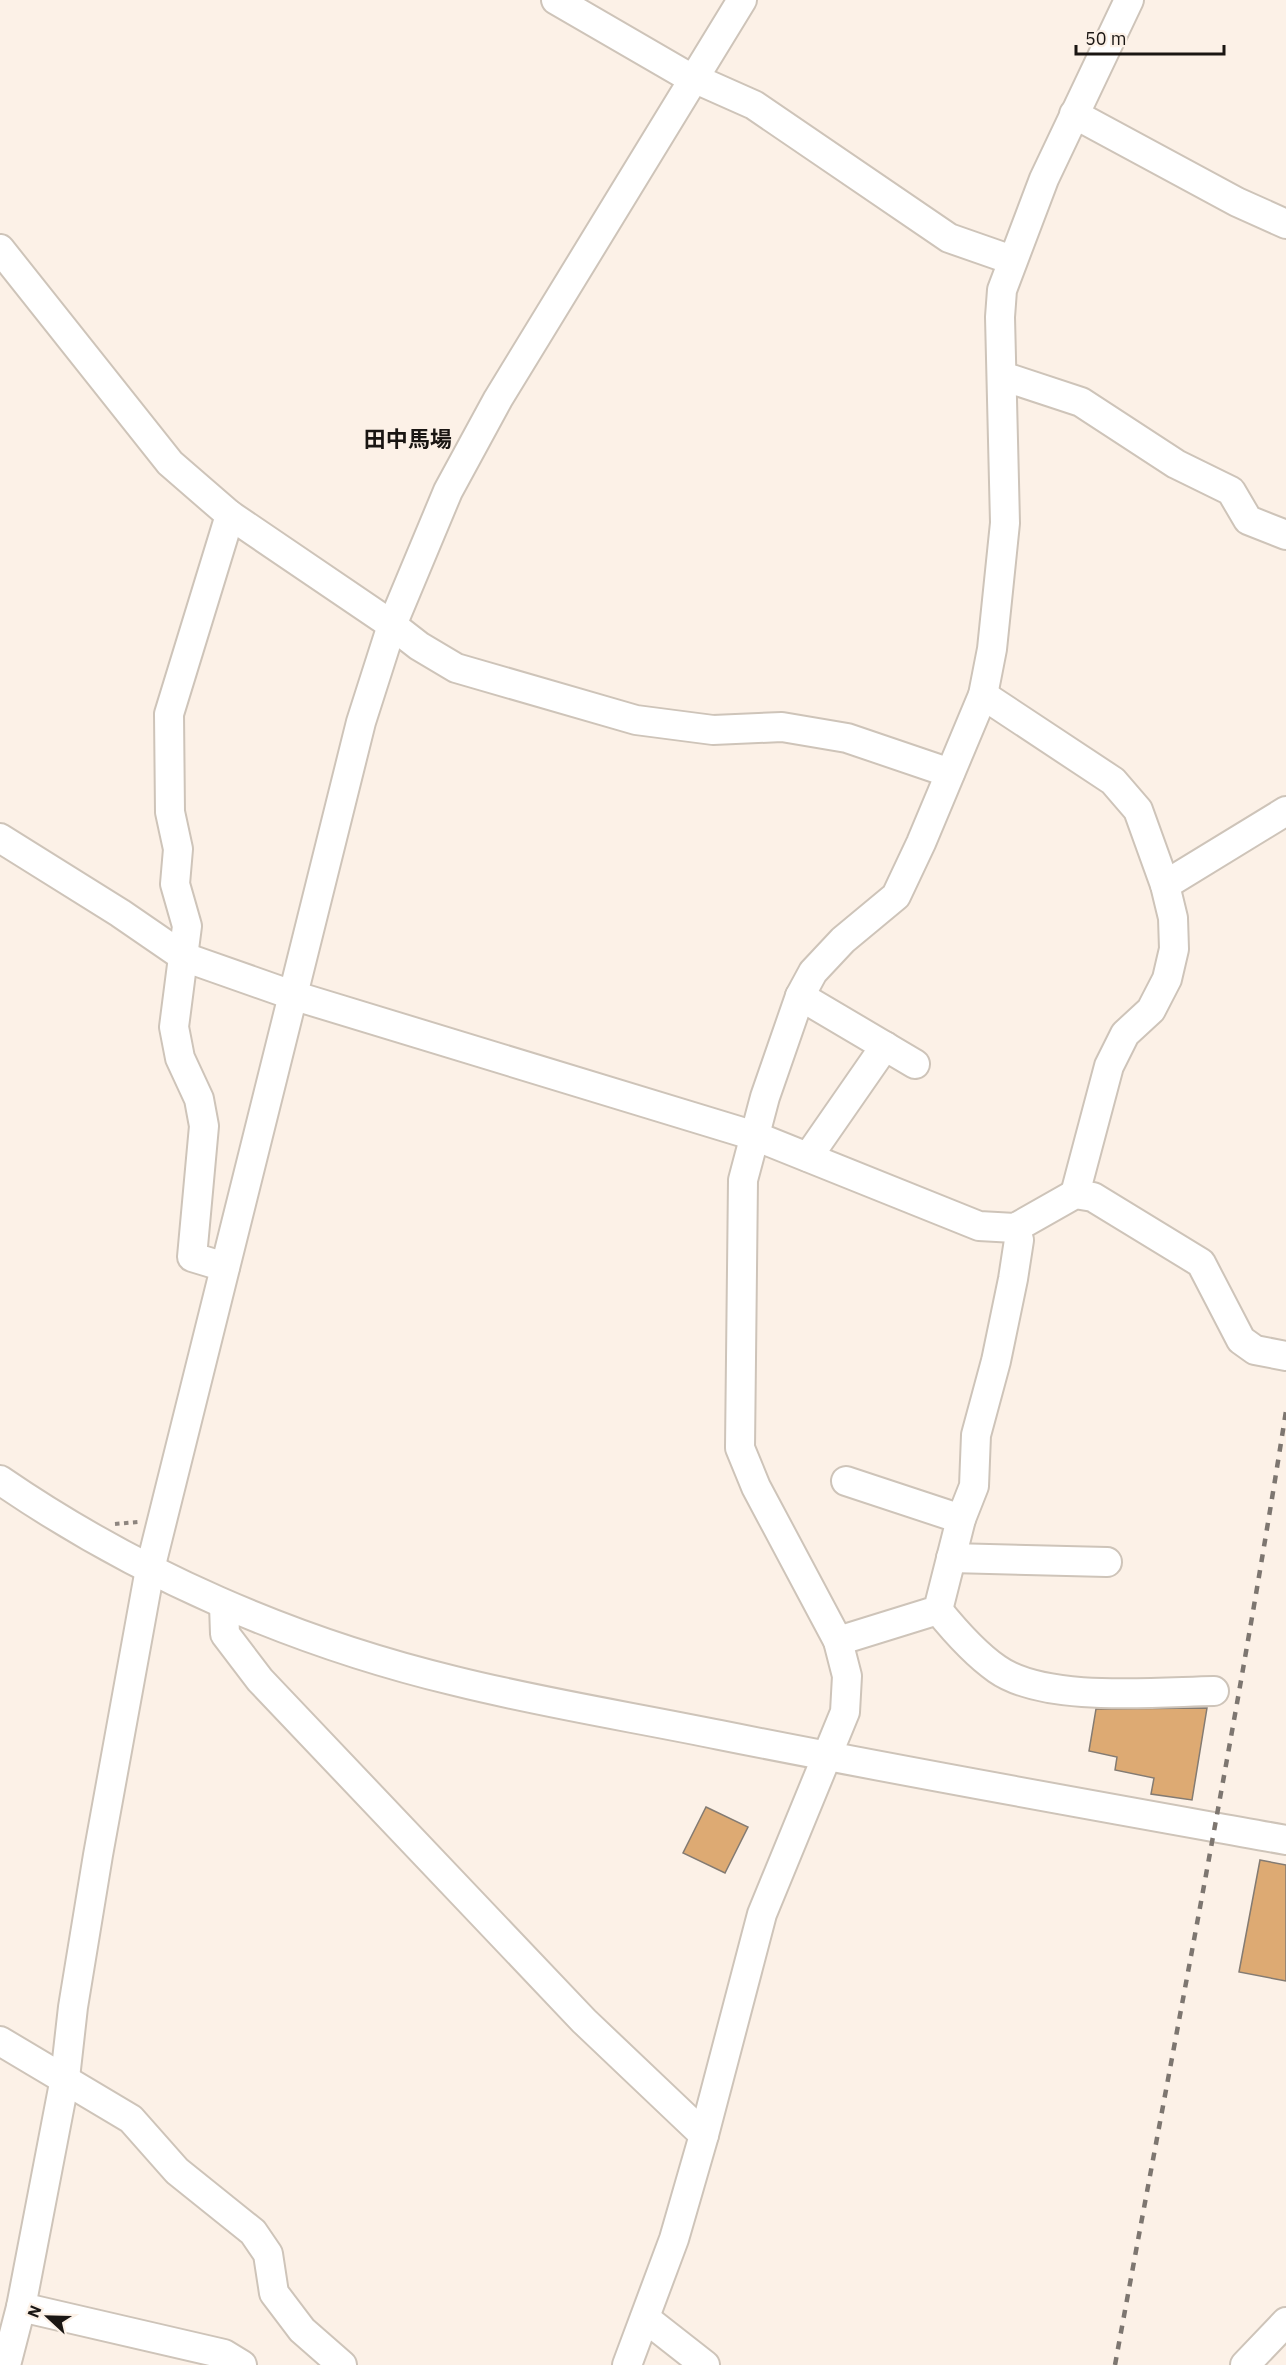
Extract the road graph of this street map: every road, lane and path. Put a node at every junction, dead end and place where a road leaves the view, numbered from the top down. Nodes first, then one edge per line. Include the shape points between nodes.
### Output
1 (556, 0) edge
2 (742, 0) edge
3 (1129, 0) edge
4 (693, 79) junction
5 (1074, 114) junction
6 (1286, 224) edge
7 (0, 249) edge
8 (1012, 260) junction
9 (1002, 376) junction
10 (230, 515) junction
11 (1286, 535) edge
12 (392, 625) junction
13 (983, 695) junction
14 (950, 773) junction
15 (1286, 811) edge
16 (0, 837) edge
17 (1165, 885) junction
18 (183, 957) junction
19 (292, 995) junction
20 (800, 996) junction
21 (885, 1046) junction
22 (915, 1064) dead end
23 (755, 1136) junction
24 (808, 1157) junction
25 (1075, 1194) junction
26 (1015, 1228) junction
27 (225, 1267) junction
28 (1286, 1356) edge
29 (0, 1480) edge
30 (846, 1482) dead end
31 (961, 1519) junction
32 (138, 1522) dead end
33 (110, 1525) dead end
34 (951, 1558) junction
35 (1107, 1562) dead end
36 (150, 1569) junction
37 (224, 1605) junction
38 (938, 1610) junction
39 (838, 1641) junction
40 (1214, 1691) dead end
41 (828, 1756) junction
42 (1286, 1840) edge
43 (0, 2041) edge
44 (64, 2078) junction
45 (704, 2134) junction
46 (21, 2307) junction
47 (645, 2318) junction
48 (1286, 2322) edge
49 (6, 2365) edge
50 (242, 2365) edge
51 (342, 2365) edge
52 (627, 2365) edge
53 (705, 2365) edge
54 (1245, 2365) edge

1 - 4 street
2 - 4 street
3 - 5 street
4 - 8 street via 754,105 950,238
4 - 12 street via 498,399 448,491
5 - 6 street via 1237,202
5 - 8 street
7 - 10 street via 170,463
8 - 9 street via 1002,290
9 - 11 street via 1081,402 1176,464 1232,491 1248,520
9 - 13 street via 1005,523 992,649
10 - 12 street
10 - 18 street via 169,714 171,812 178,849 175,884 187,926
12 - 14 street via 456,668 636,720 713,730 782,728 846,738
12 - 19 street via 361,722
13 - 14 street
13 - 17 street via 1113,781 1138,810
14 - 20 street via 896,896 843,940 813,972
15 - 17 street
16 - 18 street
17 - 25 street via 1174,949 1167,979 1150,1010 1125,1034 1109,1066
18 - 19 street
18 - 27 street via 174,1027 180,1058 199,1099 204,1126 192,1257
19 - 23 street
19 - 27 street
20 - 21 street
20 - 23 street
21 - 22 street
21 - 24 street
23 - 24 street
23 - 39 street via 743,1180 740,1448 756,1487
24 - 26 street via 979,1226
25 - 26 street
25 - 28 street via 1093,1197 1201,1263 1241,1340 1255,1350
26 - 31 street via 1019,1240 1013,1278 976,1435 974,1486
27 - 36 street
29 - 36 street via 87,1536
30 - 31 street
31 - 34 street
32 - 33 path
34 - 35 street
34 - 38 street
36 - 37 street
36 - 44 street via 98,1855
37 - 41 street via 360,1654 455,1681
37 - 45 street via 225,1634 260,1680 584,2020
38 - 39 street
38 - 40 street via 998,1670 1035,1686 1081,1692
39 - 41 street via 847,1676 845,1712
41 - 42 street
41 - 45 street via 762,1914
43 - 44 street
44 - 46 street
44 - 51 street via 130,2119 177,2170 253,2232 268,2254 274,2293 302,2330
45 - 47 street via 674,2239
46 - 49 street
46 - 50 street via 225,2354
47 - 52 street
47 - 53 street
48 - 54 street

